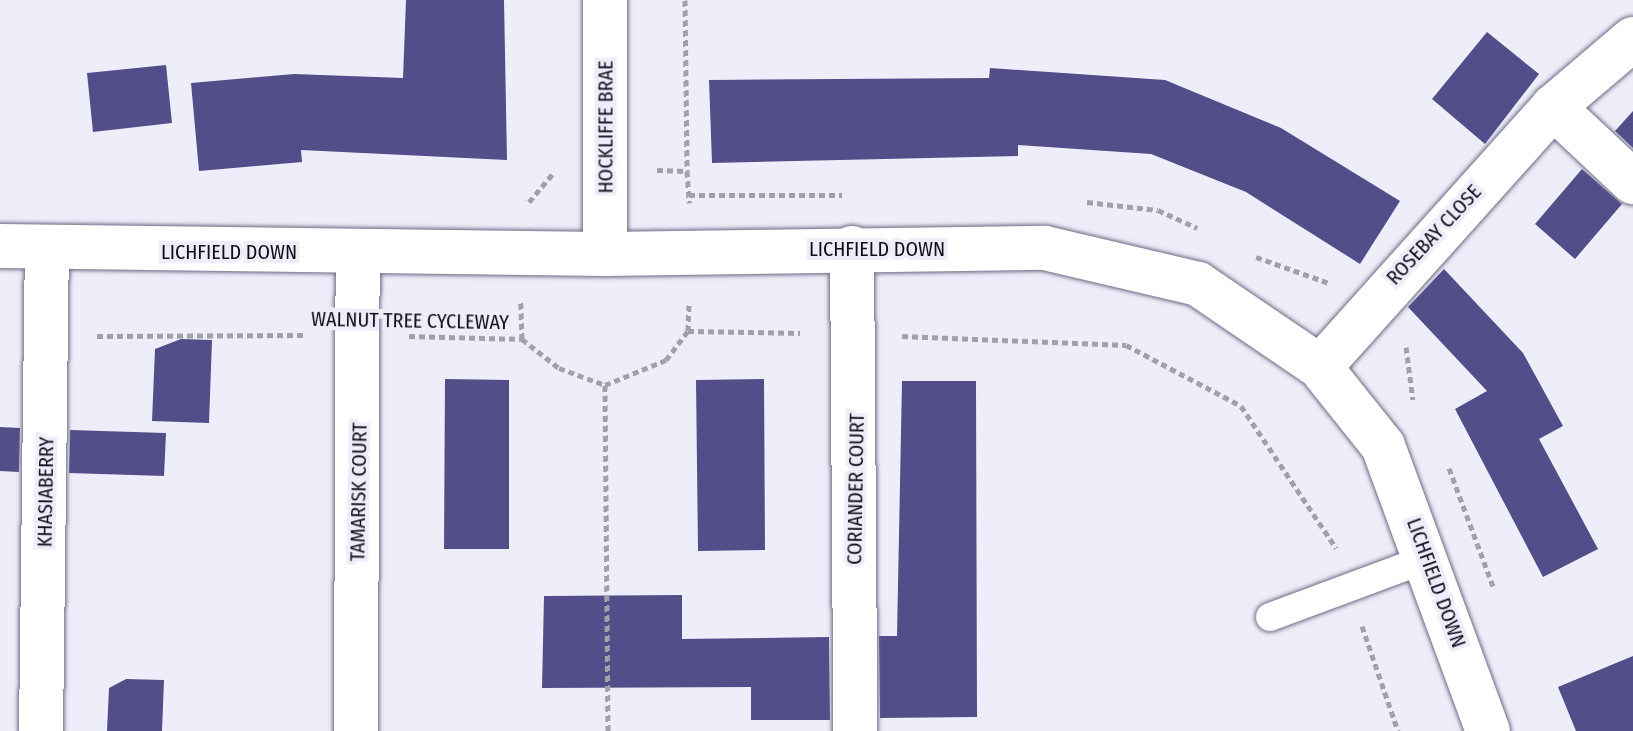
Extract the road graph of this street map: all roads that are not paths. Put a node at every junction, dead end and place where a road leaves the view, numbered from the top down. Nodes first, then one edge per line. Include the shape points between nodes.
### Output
1 (605, 0) edge
2 (1633, 39) edge
3 (1553, 107) junction
4 (1633, 182) edge
5 (0, 246) edge
6 (852, 248) junction
7 (358, 252) junction
8 (47, 253) junction
9 (605, 254) junction
10 (1320, 367) junction
11 (1429, 558) junction
12 (1270, 617) dead end
13 (41, 731) edge
14 (356, 731) edge
15 (855, 731) edge
16 (1488, 731) edge

1 - 9 street, HOCKLIFFE BRAE
2 - 3 street, ROSEBAY CLOSE
3 - 4 street
3 - 10 street, ROSEBAY CLOSE
5 - 8 street, LICHFIELD DOWN
6 - 9 street, LICHFIELD DOWN
6 - 10 street, LICHFIELD DOWN via 1045,248 1198,284
6 - 15 street, CORIANDER COURT via 857,334
7 - 8 street, LICHFIELD DOWN
7 - 9 street, LICHFIELD DOWN
7 - 14 street, TAMARISK COURT
8 - 13 street, KHASIABERRY
10 - 11 street, LICHFIELD DOWN via 1383,446
11 - 12 lane
11 - 16 street, LICHFIELD DOWN

